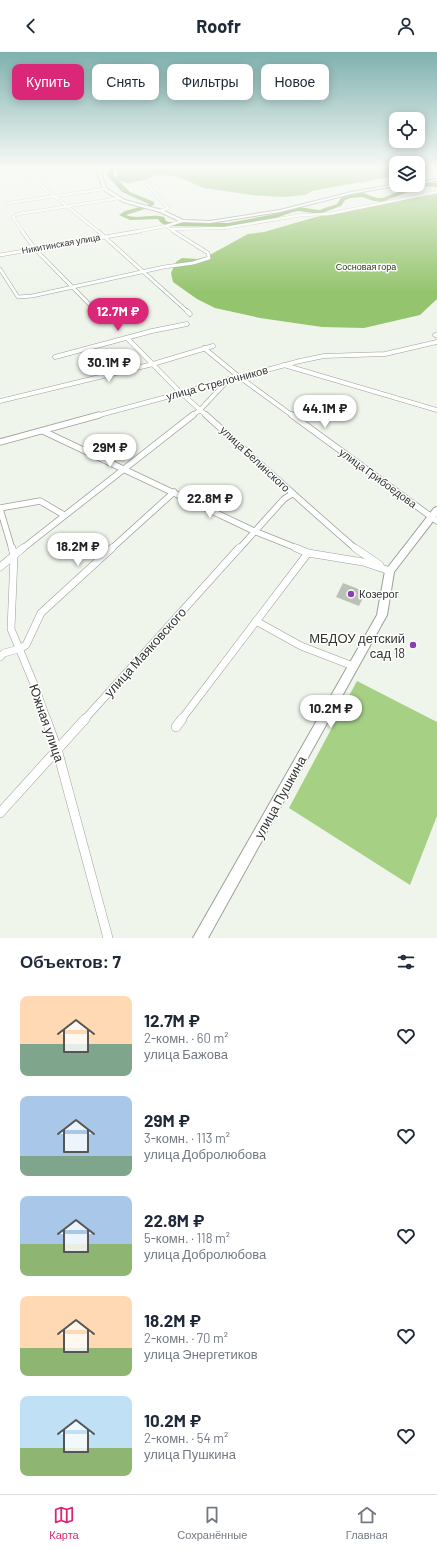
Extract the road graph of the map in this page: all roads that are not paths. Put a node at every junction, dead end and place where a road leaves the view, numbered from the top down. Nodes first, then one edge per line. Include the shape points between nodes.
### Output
1 (47, 209) edge
2 (72, 209) edge
3 (156, 209) edge
4 (165, 209) edge
5 (286, 209) edge
6 (351, 209) edge
7 (161, 211) junction
8 (182, 221) junction
9 (166, 226) junction
10 (172, 230) junction
11 (105, 236) junction
12 (35, 249) junction
13 (0, 255) edge
14 (0, 269) edge
15 (145, 271) junction
16 (72, 287) junction
17 (94, 309) dead end
18 (190, 314) dead end
19 (186, 324) dead end
20 (127, 338) junction
21 (437, 342) edge
22 (213, 346) dead end
23 (204, 348) junction
24 (54, 357) dead end
25 (153, 364) junction
26 (283, 365) junction
27 (238, 376) junction
28 (229, 379) junction
29 (180, 392) junction
30 (0, 401) edge
31 (200, 410) junction
32 (437, 410) edge
33 (43, 431) junction
34 (0, 442) edge
35 (123, 469) junction
36 (174, 492) junction
37 (292, 494) junction
38 (0, 508) edge
39 (64, 515) junction
40 (435, 516) edge
41 (254, 531) junction
42 (308, 553) junction
43 (14, 556) junction
44 (0, 567) edge
45 (390, 571) junction
46 (256, 621) junction
47 (19, 649) junction
48 (0, 657) edge
49 (353, 666) junction
50 (176, 727) dead end
51 (57, 749) junction
52 (0, 813) edge
53 (108, 938) edge
54 (200, 938) edge

1 - 12 street via 13,216
2 - 11 street
3 - 7 street
4 - 7 street
5 - 8 street via 210,222
6 - 10 street via 225,228
7 - 8 street
8 - 9 street, Никитинская улица
9 - 10 street
9 - 11 street, Никитинская улица
10 - 15 street via 208,253 209,258
11 - 12 street, Никитинская улица
11 - 15 street
12 - 13 street, Никитинская улица
12 - 16 street
14 - 16 street via 18,297
15 - 16 street
15 - 18 street
16 - 17 street
19 - 20 street
20 - 24 street
20 - 25 street, улица Белинского
21 - 26 street, улица Стрелочников via 385,354 324,356
22 - 23 street
23 - 25 street
23 - 27 street, улица Грибоедова
25 - 29 street, улица Белинского
25 - 30 street
26 - 27 street, улица Стрелочников
26 - 32 street
27 - 28 street, улица Стрелочников
27 - 40 street, улица Грибоедова
28 - 29 street, улица Стрелочников
28 - 31 street
29 - 31 street, улица Белинского
29 - 33 street, улица Стрелочников
31 - 35 street
31 - 37 street, улица Белинского
33 - 34 street, улица Стрелочников
33 - 35 street
35 - 36 street
35 - 39 street
36 - 41 street
36 - 47 street via 42,613 26,645
37 - 41 street, улица Маяковского
37 - 45 street, улица Белинского via 359,552
38 - 39 street via 40,501
38 - 43 street, Южная улица
39 - 43 street
40 - 45 street, улица Пушкина
41 - 42 street
41 - 51 street, улица Маяковского
42 - 45 street via 363,562
42 - 46 street
43 - 44 street
43 - 47 street, Южная улица via 11,629
45 - 49 street, улица Пушкина via 382,616
46 - 49 street via 301,646
46 - 50 street
47 - 48 street via 4,653
47 - 51 street, Южная улица
49 - 54 street, улица Пушкина
51 - 52 street, улица Маяковского
51 - 53 street, Южная улица

